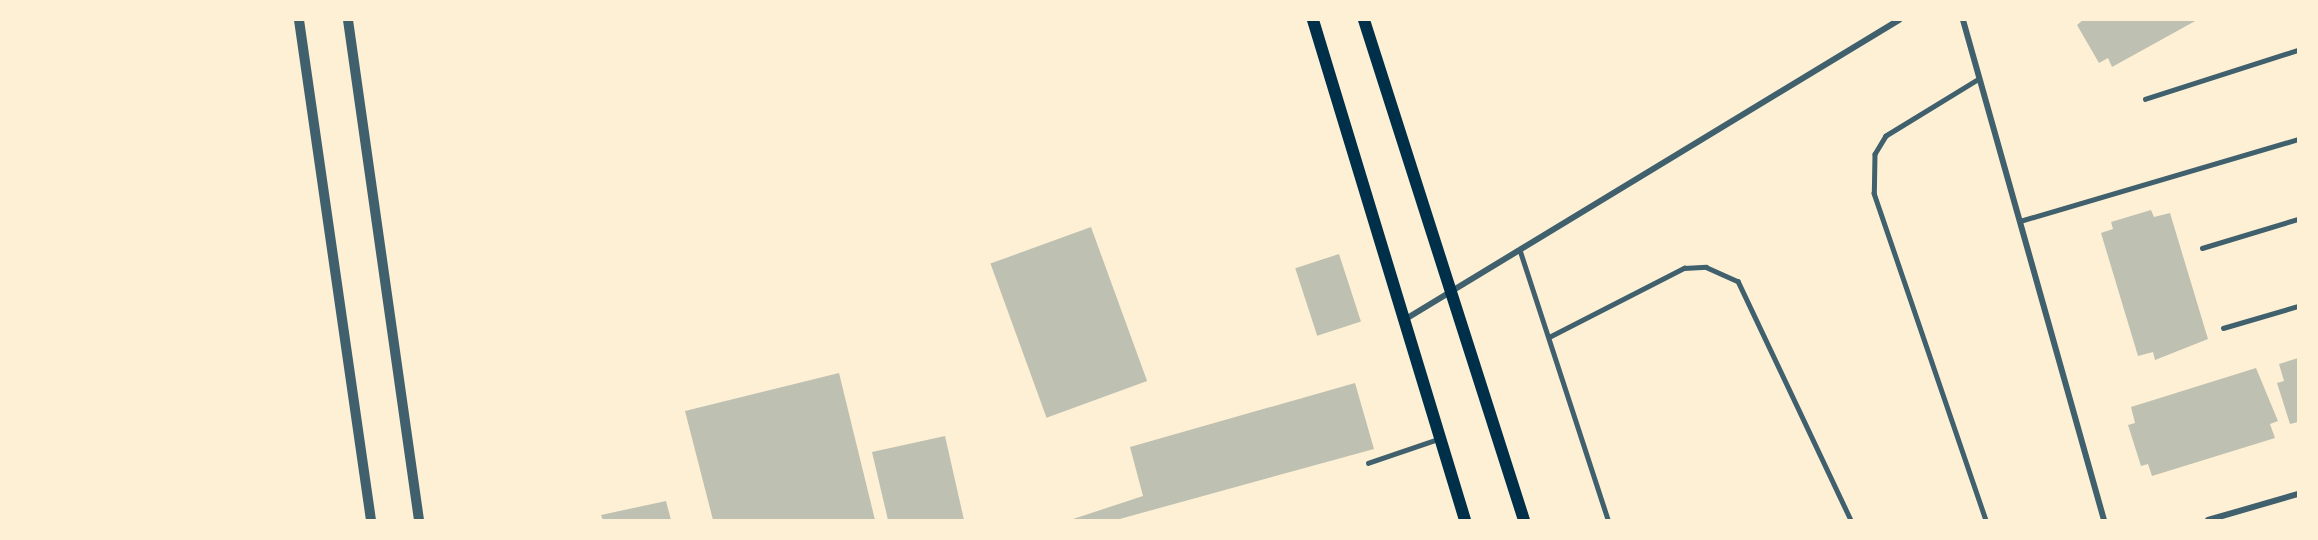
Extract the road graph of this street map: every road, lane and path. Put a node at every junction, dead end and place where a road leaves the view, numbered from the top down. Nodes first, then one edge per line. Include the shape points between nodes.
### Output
1 (299, 20) edge
2 (348, 20) edge
3 (1313, 20) edge
4 (1365, 20) edge
5 (1899, 20) edge
6 (1963, 20) edge
7 (2298, 50) edge
8 (1979, 78) junction
9 (2145, 99) dead end
10 (2298, 139) edge
11 (2298, 219) edge
12 (2020, 221) junction
13 (2202, 248) dead end
14 (1520, 250) junction
15 (1452, 292) junction
16 (2298, 306) edge
17 (1404, 320) junction
18 (2223, 328) dead end
19 (1549, 338) junction
20 (1441, 438) junction
21 (1368, 463) dead end
22 (2298, 494) edge
23 (371, 520) edge
24 (419, 520) edge
25 (1465, 520) edge
26 (1524, 520) edge
27 (1608, 520) edge
28 (1851, 520) edge
29 (1986, 520) edge
30 (2104, 520) edge
31 (2208, 520) edge

1 - 23 street
2 - 24 street
3 - 17 main road
4 - 15 main road
5 - 14 street
6 - 8 street
7 - 9 lane
8 - 12 street
8 - 29 lane via 1886,136 1875,154 1874,194
10 - 12 lane
11 - 13 lane
12 - 30 street
14 - 15 street
14 - 19 lane
15 - 17 street
15 - 26 main road
16 - 18 lane
17 - 20 main road
19 - 27 lane
19 - 28 lane via 1684,268 1706,267 1738,281
20 - 21 lane
20 - 25 main road
22 - 31 street

